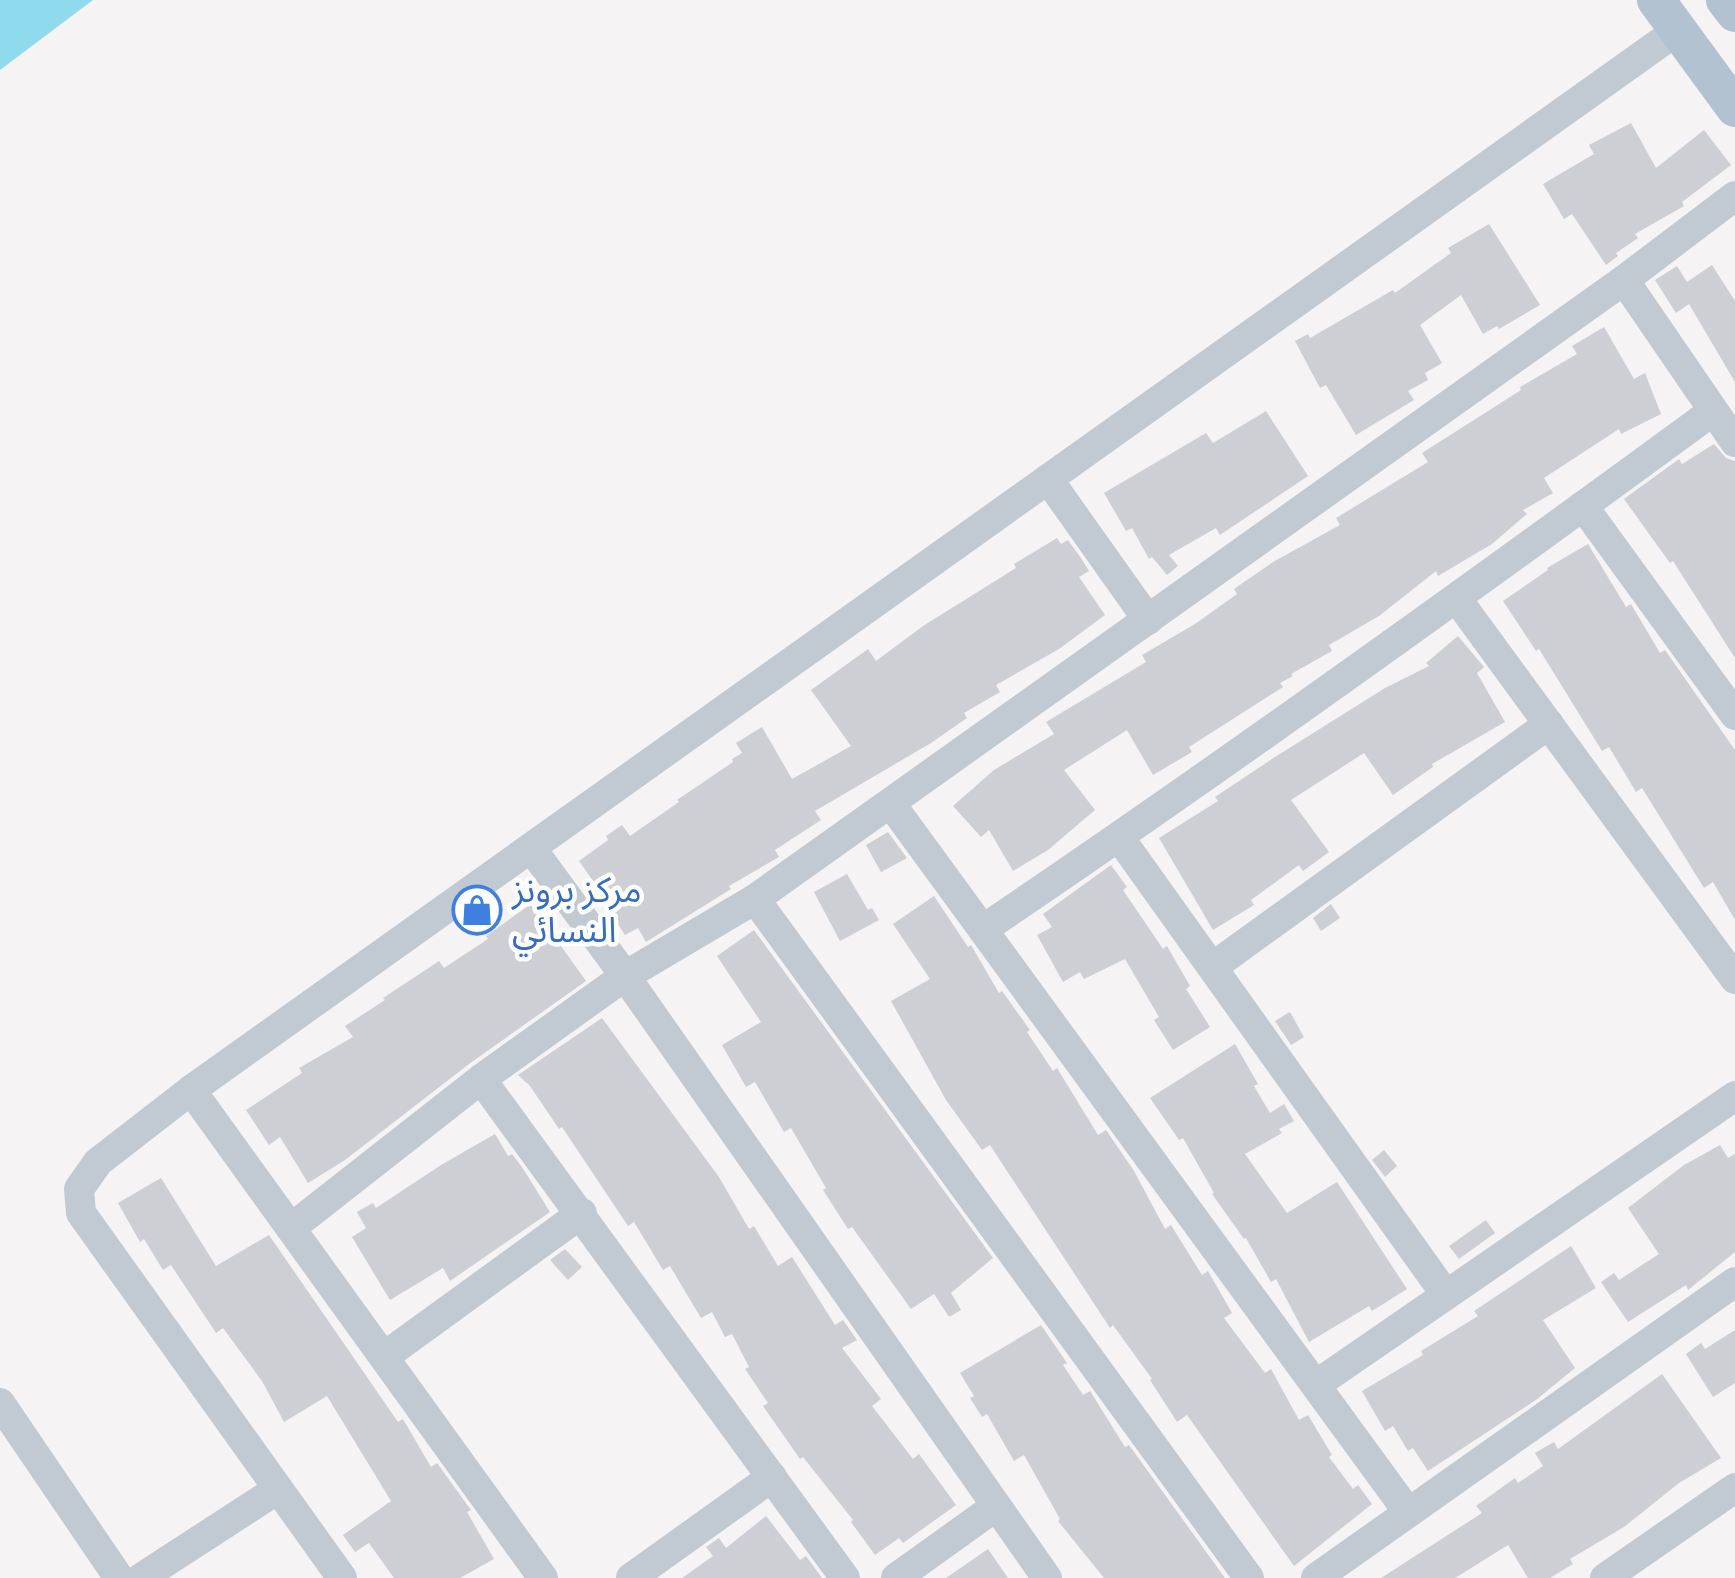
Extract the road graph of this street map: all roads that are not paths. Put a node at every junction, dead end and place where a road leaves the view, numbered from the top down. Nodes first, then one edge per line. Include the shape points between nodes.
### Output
1 (1726, 0) edge
2 (1735, 13) edge
3 (1667, 15) edge
4 (1735, 108) edge
5 (1735, 196) edge
6 (1624, 280) junction
7 (1713, 410) junction
8 (1735, 442) edge
9 (1048, 479) junction
10 (1582, 506) junction
11 (907, 550) dead end
12 (947, 551) junction
13 (1457, 599) junction
14 (1148, 620) junction
15 (1735, 716) edge
16 (1549, 724) junction
17 (606, 764) dead end
18 (648, 764) junction
19 (892, 804) junction
20 (1119, 837) junction
21 (531, 848) junction
22 (755, 899) junction
23 (984, 928) junction
24 (1214, 966) junction
25 (625, 976) junction
26 (1735, 979) edge
27 (481, 1079) junction
28 (191, 1090) junction
29 (1735, 1096) edge
30 (582, 1213) junction
31 (291, 1228) junction
32 (1735, 1282) edge
33 (1446, 1294) junction
34 (384, 1356) junction
35 (1317, 1384) junction
36 (0, 1403) edge
37 (772, 1477) junction
38 (1735, 1488) edge
39 (278, 1489) junction
40 (994, 1507) junction
41 (1408, 1512) junction
42 (527, 1573) edge
43 (119, 1578) edge
44 (141, 1578) edge
45 (342, 1578) edge
46 (631, 1578) edge
47 (845, 1578) edge
48 (896, 1578) edge
49 (1047, 1578) edge
50 (1249, 1578) edge
51 (1316, 1578) edge
52 (1606, 1578) edge

1 - 2 main road
3 - 4 main road
3 - 9 street
5 - 6 street
6 - 7 street
6 - 14 street
7 - 8 street
7 - 10 street
9 - 12 street
9 - 14 street
10 - 13 street
10 - 15 street
11 - 12 street
12 - 18 street
13 - 16 street
13 - 20 street
14 - 19 street
16 - 24 street
16 - 26 street
17 - 18 street
18 - 21 street
19 - 22 street
19 - 23 street
20 - 23 street
20 - 24 street
21 - 25 street
21 - 28 street
22 - 25 street
22 - 50 street
23 - 35 street
24 - 33 street
25 - 27 street
25 - 40 street
27 - 30 street
27 - 31 street
28 - 31 street
28 - 39 street via 98,1162 80,1189 81,1213
29 - 33 street
30 - 34 street
30 - 37 street
31 - 34 street
32 - 41 street
33 - 35 street
34 - 42 street
35 - 41 street
36 - 43 street
37 - 46 street
37 - 47 street
38 - 52 street
39 - 44 street
39 - 45 street
40 - 48 street
40 - 49 street
41 - 51 street

